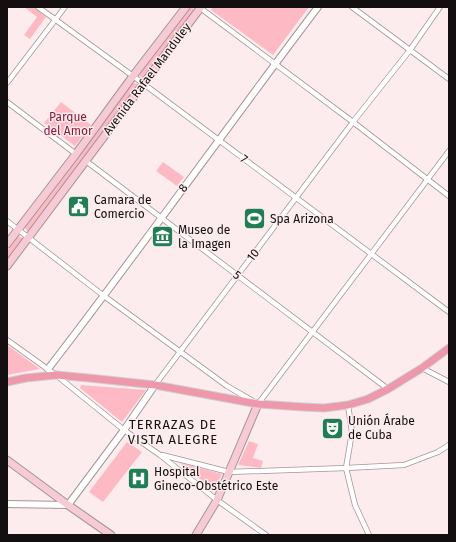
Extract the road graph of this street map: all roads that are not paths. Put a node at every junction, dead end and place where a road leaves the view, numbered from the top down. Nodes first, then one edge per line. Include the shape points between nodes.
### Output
1 (38, 7) edge
2 (65, 7) edge
3 (186, 7) edge
4 (200, 7) edge
5 (318, 7) edge
6 (352, 7) edge
7 (440, 7) edge
8 (55, 20) junction
9 (410, 50) junction
10 (275, 64) junction
11 (132, 76) junction
12 (449, 79) edge
13 (7, 83) edge
14 (144, 84) junction
15 (7, 102) edge
16 (353, 122) junction
17 (219, 140) junction
18 (449, 151) edge
19 (76, 154) junction
20 (86, 161) junction
21 (428, 180) junction
22 (449, 196) edge
23 (296, 198) junction
24 (161, 218) junction
25 (7, 221) edge
26 (18, 230) junction
27 (28, 238) junction
28 (7, 244) edge
29 (371, 254) junction
30 (7, 266) edge
31 (237, 276) junction
32 (104, 296) junction
33 (449, 312) edge
34 (312, 332) junction
35 (7, 340) edge
36 (449, 348) edge
37 (180, 351) junction
38 (422, 368) junction
39 (48, 369) junction
40 (56, 375) junction
41 (7, 382) edge
42 (449, 382) edge
43 (155, 385) junction
44 (388, 389) junction
45 (258, 404) junction
46 (348, 405) junction
47 (124, 430) junction
48 (449, 445) edge
49 (160, 455) junction
50 (7, 460) edge
51 (346, 468) junction
52 (230, 472) junction
53 (217, 500) junction
54 (7, 504) edge
55 (68, 505) junction
56 (111, 535) edge
57 (196, 535) edge
58 (266, 535) edge
59 (368, 535) edge

1 - 8 street, 7
2 - 8 street
3 - 11 main road, Avenida Rafael Manduley
4 - 10 street
4 - 14 main road, Avenida Rafael Manduley
5 - 10 street, 8
6 - 9 street
7 - 9 street, 10
8 - 11 street, 7
8 - 13 street
9 - 12 street
9 - 16 street, 10
10 - 16 street
10 - 17 street, 8
11 - 14 street, 7
11 - 19 main road, Avenida Rafael Manduley
14 - 17 street, 7
14 - 20 main road, Avenida Rafael Manduley
15 - 19 street
16 - 21 street
16 - 23 street, 10
17 - 23 street, 7
17 - 24 street, 8
18 - 21 street
19 - 26 main road, Avenida Rafael Manduley
20 - 24 street, 5
20 - 27 main road, Avenida Rafael Manduley
21 - 22 street
21 - 29 street
23 - 29 street, 7
23 - 31 street, 10
24 - 31 street, 5
24 - 32 street, 8
25 - 26 street
26 - 27 street
26 - 28 main road, Avenida Rafael Manduley
27 - 30 main road, Avenida Rafael Manduley
27 - 32 street
29 - 33 street, 7
29 - 34 street
31 - 34 street, 5
31 - 37 street, 10
32 - 37 street
32 - 39 street, 8
34 - 44 street, 5
34 - 45 street
35 - 39 street
36 - 38 main road
37 - 43 street, 10
37 - 45 street via 227,386
38 - 42 street
38 - 44 main road
39 - 40 street
40 - 41 main road
40 - 43 main road
40 - 47 street
43 - 45 main road
43 - 47 street, 10
44 - 46 main road
45 - 46 main road via 303,408
45 - 52 main road
46 - 51 street via 352,432
47 - 49 street
47 - 55 street, 10
48 - 51 street via 404,466
49 - 52 street
49 - 53 street
50 - 55 main road
51 - 52 street
51 - 59 street via 355,505
52 - 53 main road
53 - 57 main road
53 - 58 street
54 - 55 street
55 - 56 main road

